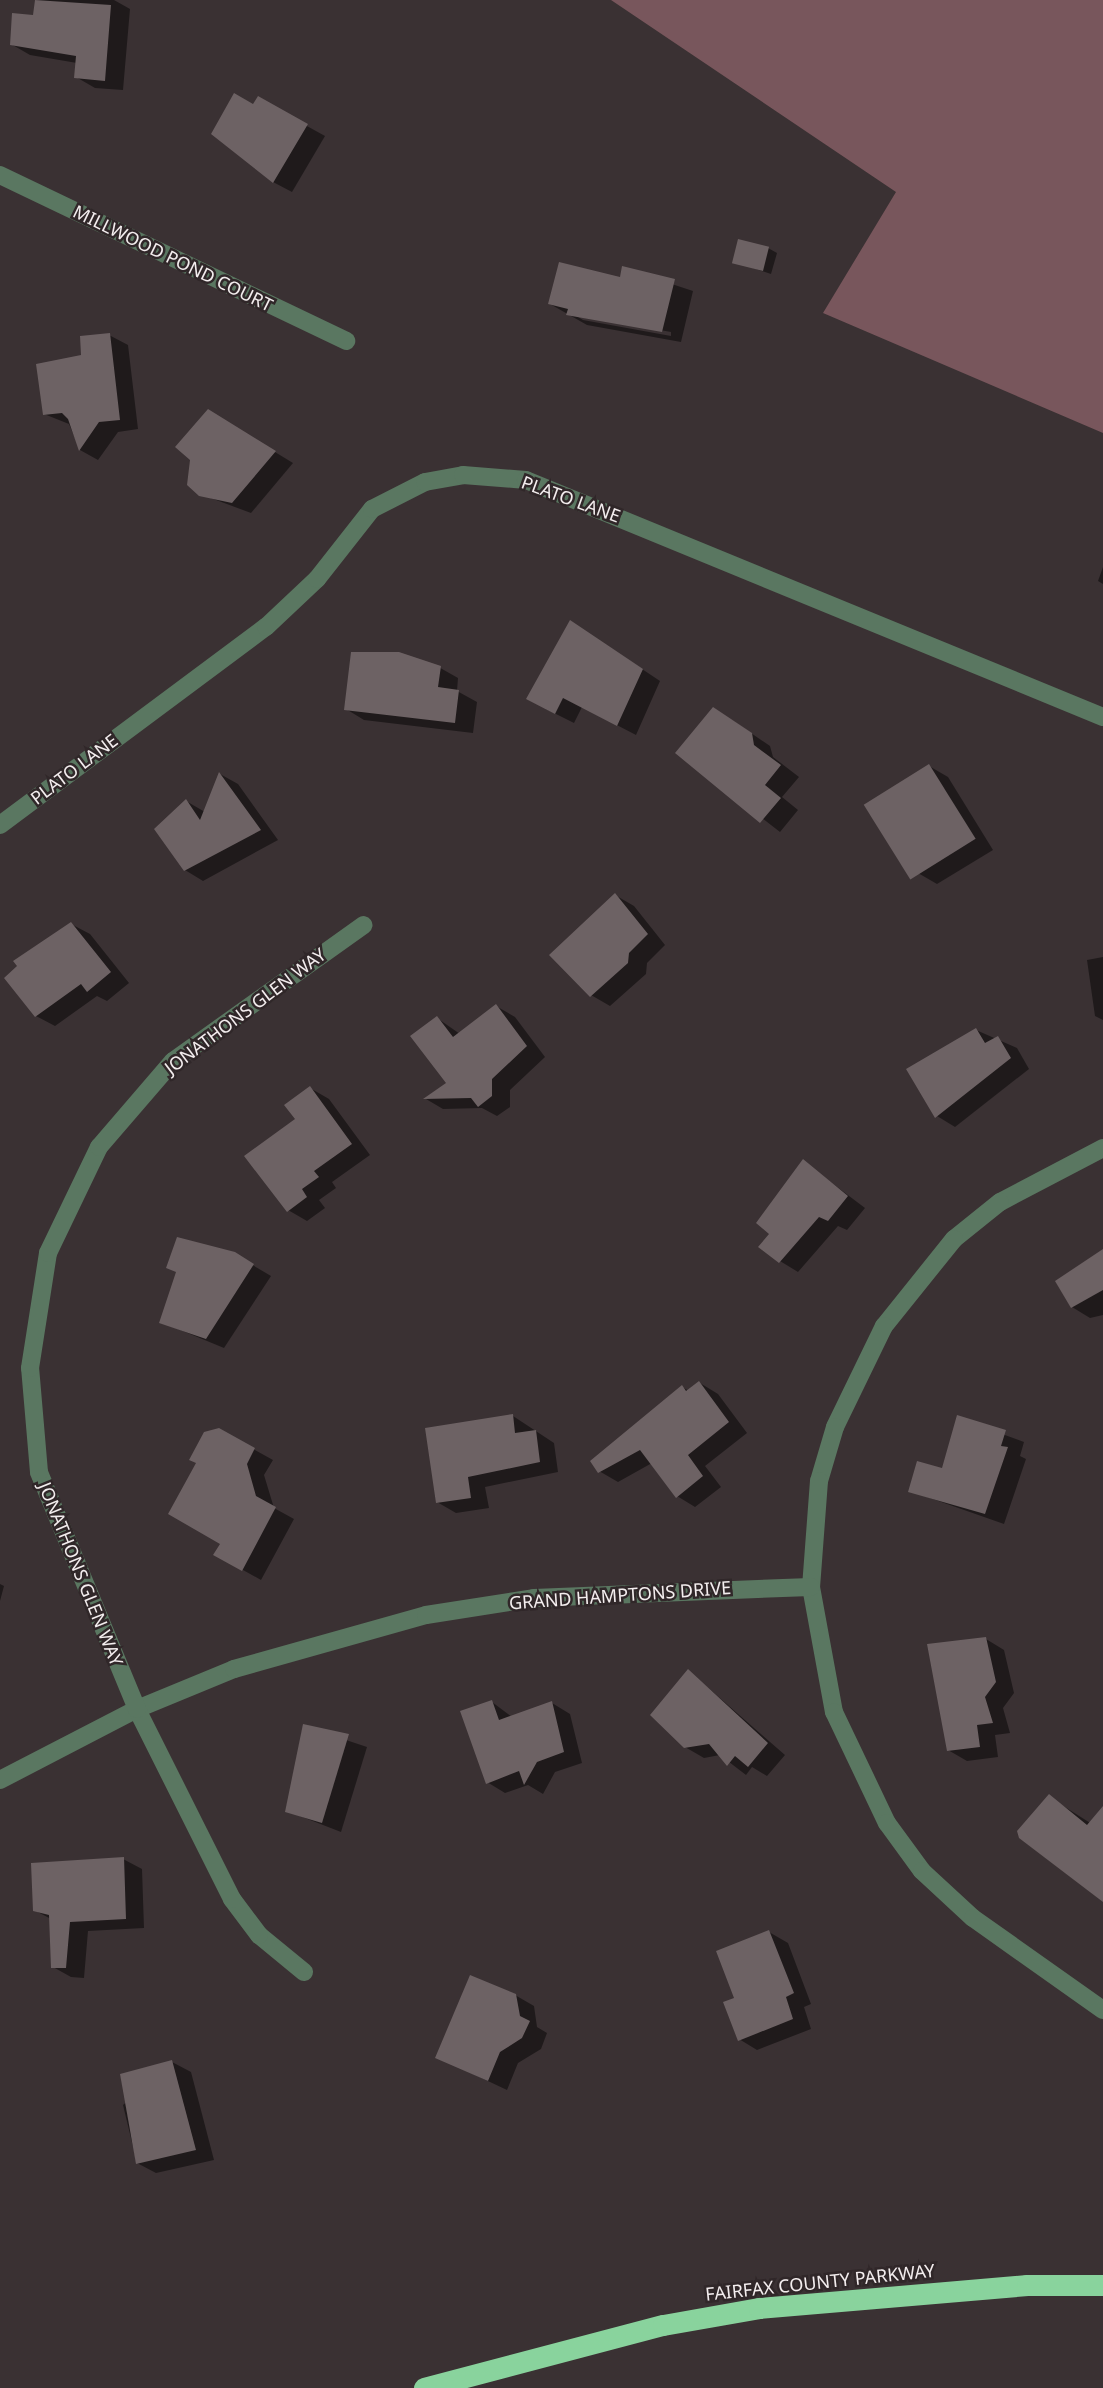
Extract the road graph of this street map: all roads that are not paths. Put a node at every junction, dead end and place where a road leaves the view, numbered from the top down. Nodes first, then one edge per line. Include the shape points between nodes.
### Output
1 (0, 175) edge
2 (346, 341) dead end
3 (1103, 718) edge
4 (0, 825) edge
5 (364, 925) dead end
6 (1103, 1148) edge
7 (811, 1587) junction
8 (137, 1709) junction
9 (0, 1780) edge
10 (304, 1972) dead end
11 (1103, 2010) edge
12 (1103, 2285) edge
13 (424, 2388) edge

1 - 2 street, MILLWOOD POND COURT
3 - 4 street, PLATO LANE via 526,480 463,475 425,482 372,509 317,579 266,626
5 - 8 street, JONATHONS GLEN WAY via 173,1061 134,1100 88,1167 48,1253 30,1368 39,1472
6 - 7 street via 1000,1202 954,1239 884,1326 856,1374 825,1459 812,1532
7 - 8 street, GRAND HAMPTONS DRIVE via 534,1598 426,1615 314,1643
7 - 11 street via 834,1712 887,1823 922,1871 973,1918
8 - 9 street, GRAND HAMPTONS DRIVE
8 - 10 street, JONATHONS GLEN WAY via 232,1899 259,1935
12 - 13 highway, FAIRFAX COUNTY PARKWAY via 1027,2285 759,2308 663,2325

